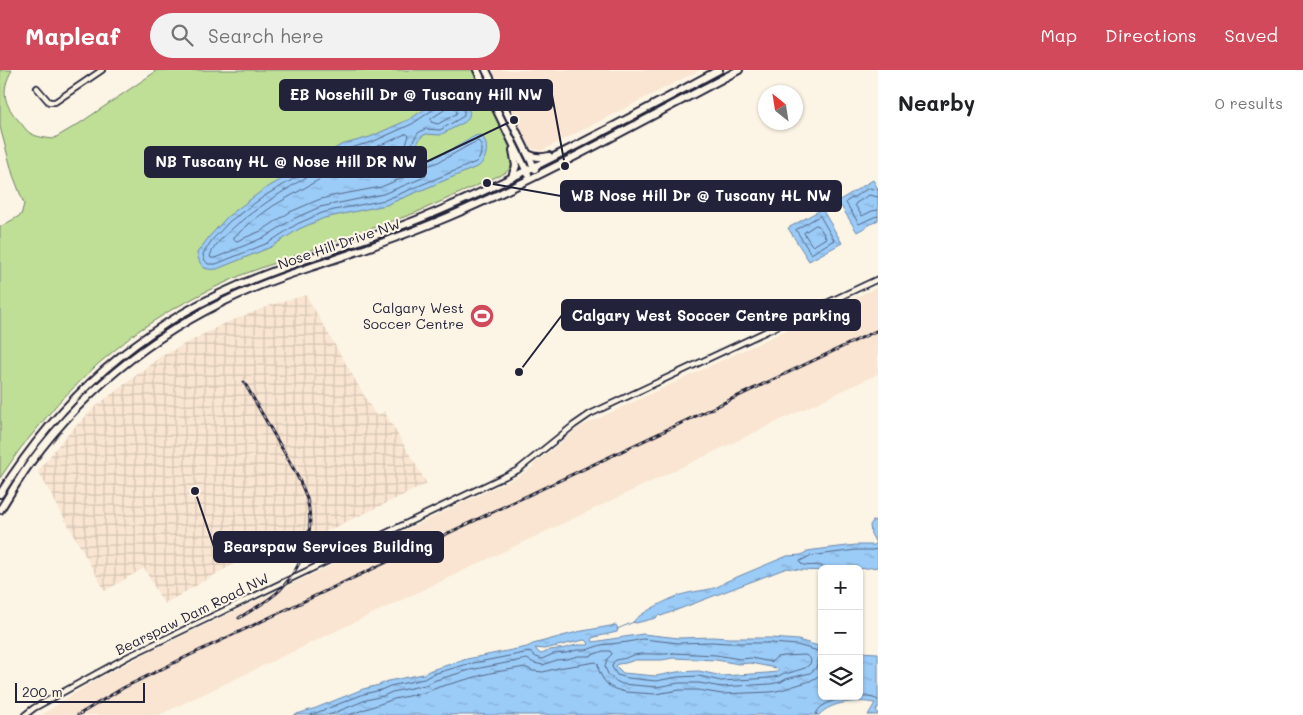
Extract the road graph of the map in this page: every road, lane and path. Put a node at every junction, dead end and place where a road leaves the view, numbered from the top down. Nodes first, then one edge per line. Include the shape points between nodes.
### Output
1 (102, 70) edge
2 (477, 70) edge
3 (486, 70) edge
4 (719, 70) edge
5 (739, 70) edge
6 (37, 88) dead end
7 (509, 136) junction
8 (576, 146) junction
9 (528, 154) junction
10 (534, 167) junction
11 (526, 171) junction
12 (538, 175) junction
13 (512, 178) junction
14 (530, 179) junction
15 (878, 279) edge
16 (0, 494) edge
17 (0, 510) edge
18 (25, 715) edge

1 - 6 street via 55,102 49,102
2 - 7 street
3 - 9 street
4 - 8 street, Nose Hill Drive NW
5 - 12 street, Nose Hill Drive NW
7 - 11 street
7 - 13 street via 516,166
8 - 9 street via 543,158
8 - 10 street, Nose Hill Drive NW
9 - 10 street
10 - 11 street, Nose Hill Drive NW
10 - 12 street
11 - 13 street, Nose Hill Drive NW
11 - 14 street
12 - 14 street, Nose Hill Drive NW
13 - 16 street, Nose Hill Drive NW via 420,219 244,283 177,317 122,355 80,393 40,437
14 - 17 street, Nose Hill Drive NW via 448,217 256,287 213,306 169,332 126,363 78,406 31,462
15 - 18 street, Bearspaw Dam Road NW via 590,414 518,470 127,657

